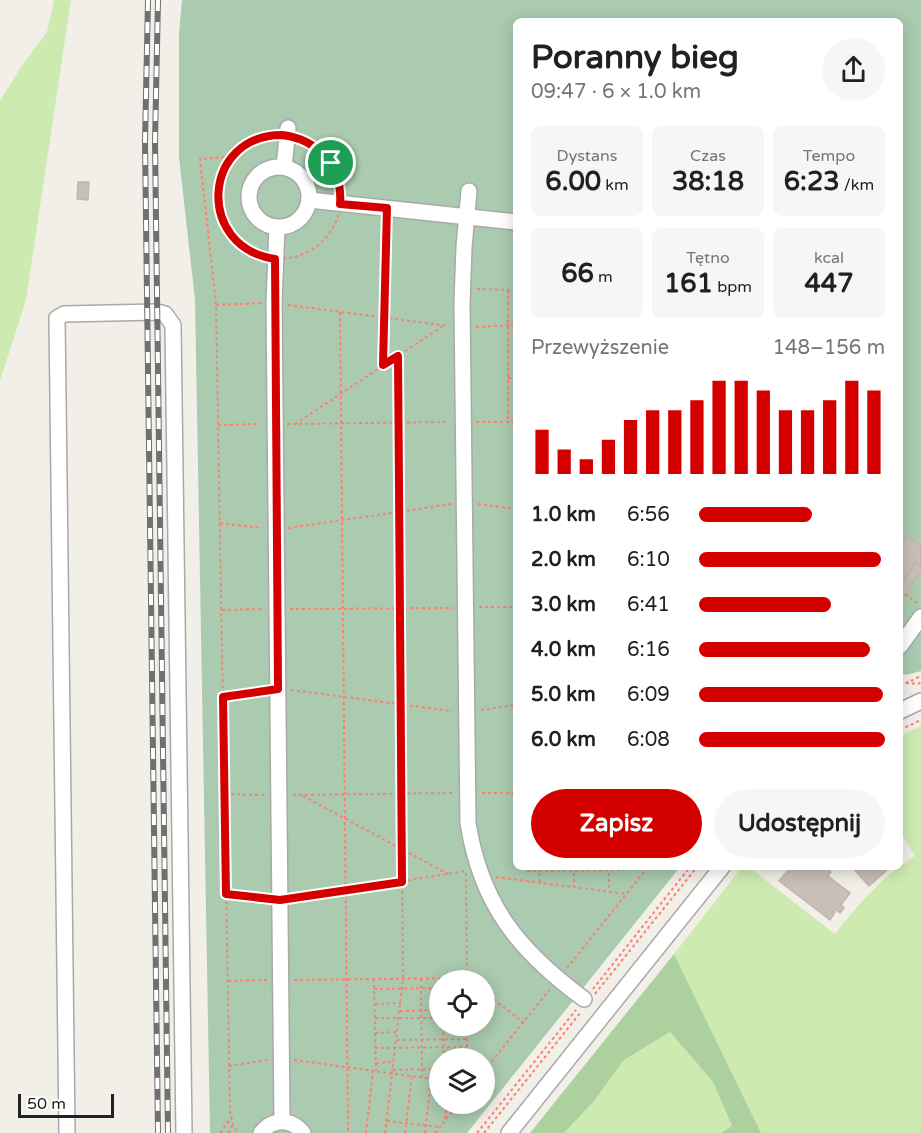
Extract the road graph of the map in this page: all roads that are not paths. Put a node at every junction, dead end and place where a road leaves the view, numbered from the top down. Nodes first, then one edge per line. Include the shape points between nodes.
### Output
1 (288, 132) road end
2 (284, 167) junction
3 (470, 191) dead end
4 (309, 200) junction
5 (467, 216) junction
6 (513, 222) edge
7 (277, 227) junction
8 (921, 617) edge
9 (903, 642) edge
10 (921, 701) edge
11 (903, 710) edge
12 (720, 870) edge
13 (584, 999) dead end
14 (282, 1121) junction
15 (67, 1133) edge
16 (184, 1133) edge
17 (261, 1133) edge
18 (303, 1133) edge
19 (509, 1133) edge

1 - 2 street
2 - 4 street via 304,180
2 - 7 street via 262,172 250,191 250,204 257,216
3 - 5 street
4 - 5 street
4 - 7 street via 300,219
5 - 6 street
5 - 13 street via 462,328 467,793 475,858 473,874 520,942 540,964
7 - 14 street via 274,303
8 - 9 street
10 - 11 street
12 - 19 street
14 - 17 street via 270,1124
14 - 18 street
15 - 16 street via 57,318 64,314 157,312 165,314 173,325

